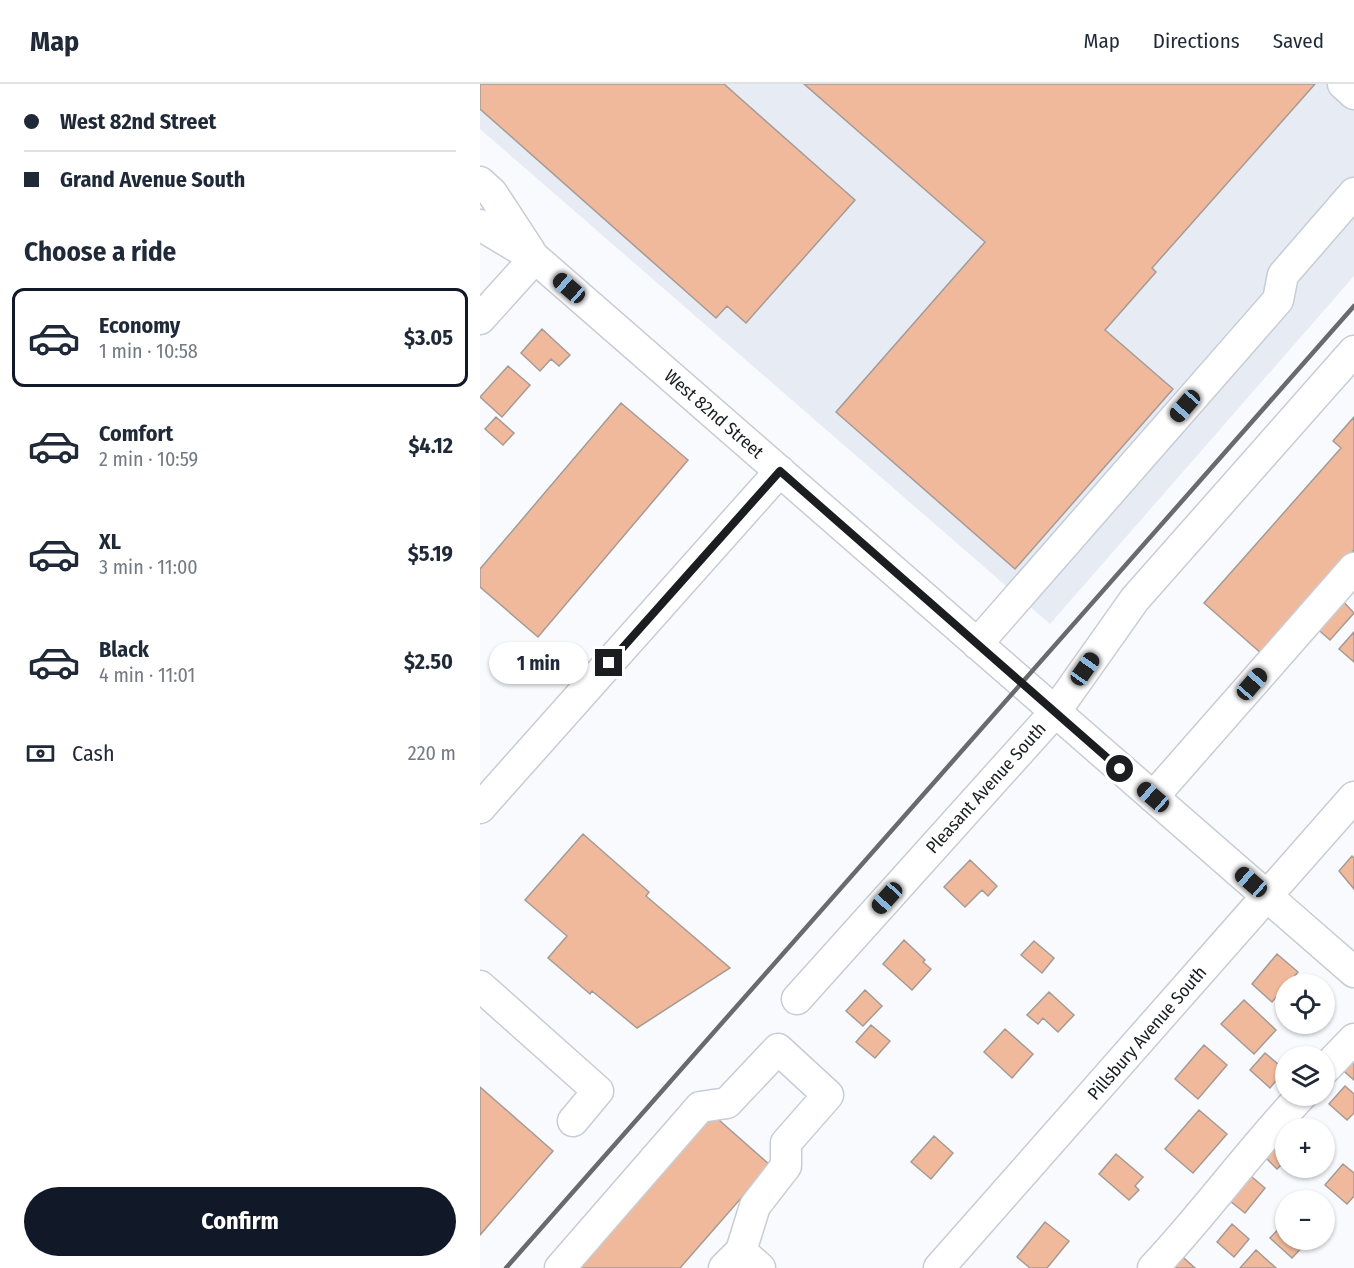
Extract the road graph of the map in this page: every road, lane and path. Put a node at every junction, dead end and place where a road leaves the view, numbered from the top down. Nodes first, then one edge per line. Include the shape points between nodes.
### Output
1 (1343, 84) edge
2 (1354, 94) edge
3 (480, 182) edge
4 (1354, 193) edge
5 (480, 225) edge
6 (535, 258) junction
7 (480, 319) edge
8 (1354, 351) edge
9 (780, 471) junction
10 (1354, 568) edge
11 (977, 644) junction
12 (1054, 712) junction
13 (1153, 797) junction
14 (1354, 798) edge
15 (480, 808) edge
16 (1267, 896) junction
17 (1354, 972) edge
18 (480, 986) edge
19 (797, 999) dead end
20 (1354, 1039) edge
21 (1335, 1059) edge
22 (1292, 1106) edge
23 (573, 1120) dead end
24 (742, 1262) edge
25 (560, 1268) edge
26 (939, 1268) edge
27 (1153, 1268) edge

1 - 2 street
3 - 6 street, West 82nd Street via 492,193
4 - 11 street via 1283,275 1278,300
5 - 6 street, West 82nd Street
6 - 7 street
6 - 9 street, West 82nd Street
8 - 12 street, Pleasant Avenue South via 1135,599
9 - 11 street, West 82nd Street
9 - 15 street
10 - 13 street
11 - 12 street, West 82nd Street
12 - 13 street, West 82nd Street
12 - 19 street, Pleasant Avenue South
13 - 16 street, West 82nd Street
14 - 16 street, Pillsbury Avenue South
16 - 17 street, West 82nd Street
16 - 26 street, Pillsbury Avenue South
18 - 23 street via 598,1091
20 - 21 street
22 - 27 street
24 - 25 street via 756,1206 786,1166 786,1143 828,1095 778,1049 727,1103 700,1107

